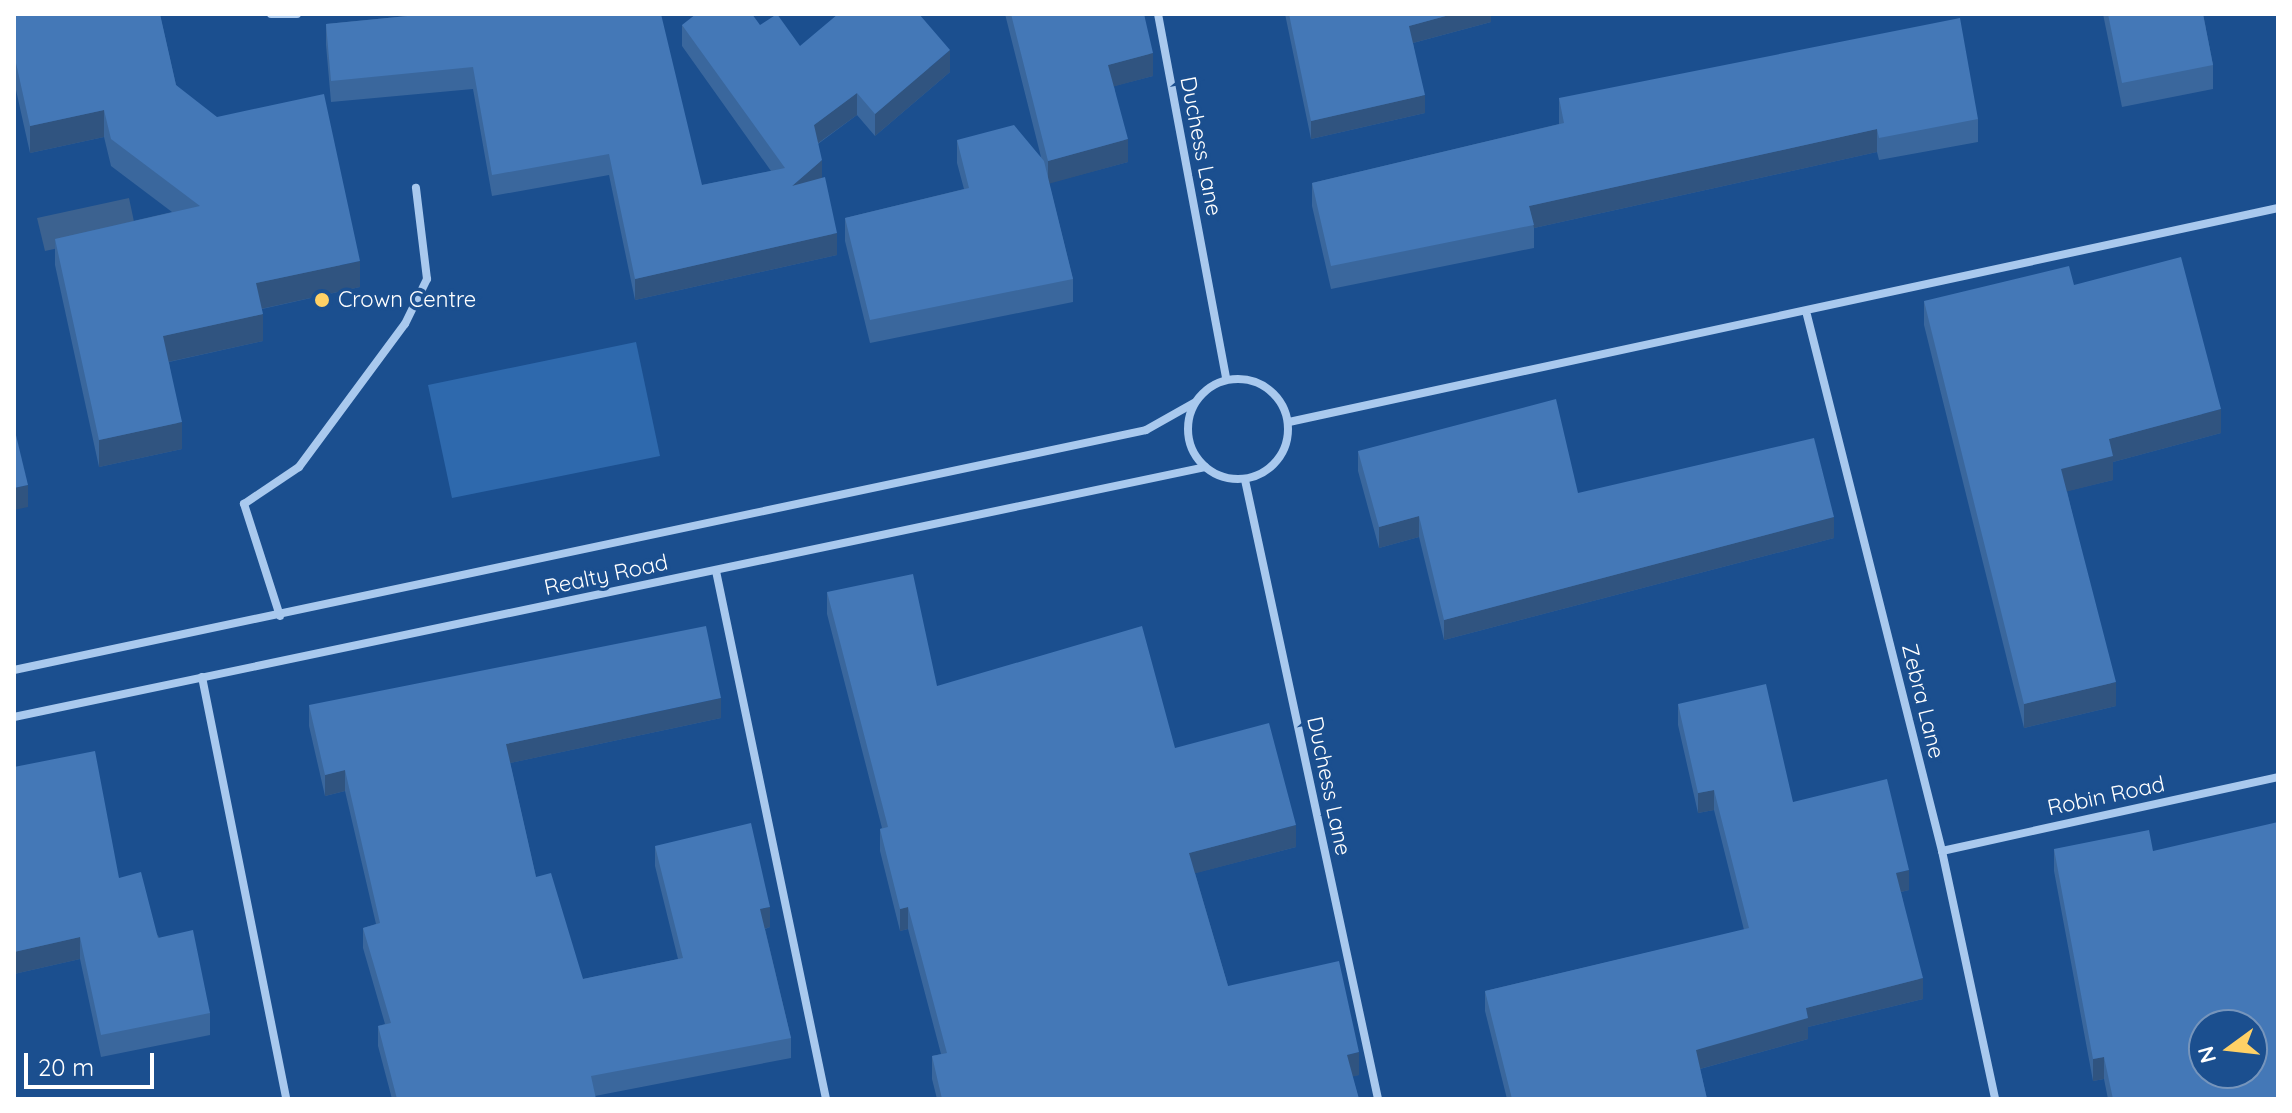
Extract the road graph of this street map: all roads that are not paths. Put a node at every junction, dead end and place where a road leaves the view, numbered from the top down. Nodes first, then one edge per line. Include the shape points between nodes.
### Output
1 (271, 14) edge
2 (297, 14) edge
3 (1158, 14) edge
4 (416, 188) dead end
5 (2278, 208) edge
6 (1807, 315) junction
7 (1226, 379) junction
8 (1194, 403) junction
9 (1289, 422) junction
10 (1205, 467) junction
11 (1245, 480) junction
12 (716, 571) junction
13 (280, 616) junction
14 (14, 670) edge
15 (202, 677) junction
16 (14, 717) edge
17 (2278, 777) edge
18 (1942, 851) junction
19 (286, 1099) edge
20 (826, 1099) edge
21 (1378, 1099) edge
22 (1995, 1099) edge

1 - 2 street
3 - 7 street, Duchess Lane
4 - 13 street via 427,279 405,324 299,467 244,504
5 - 6 street
6 - 9 street
6 - 18 street, Zebra Lane
7 - 8 street
7 - 9 street via 1254,380 1278,396
8 - 10 street via 1188,437
8 - 13 street, Realty Road via 1146,430
9 - 11 street via 1286,448 1270,470
10 - 11 street
10 - 12 street, Realty Road
11 - 21 street, Duchess Lane
12 - 15 street, Realty Road
12 - 20 street
13 - 14 street, Realty Road
15 - 16 street, Realty Road
15 - 19 street
17 - 18 street, Robin Road
18 - 22 street, Zebra Lane

